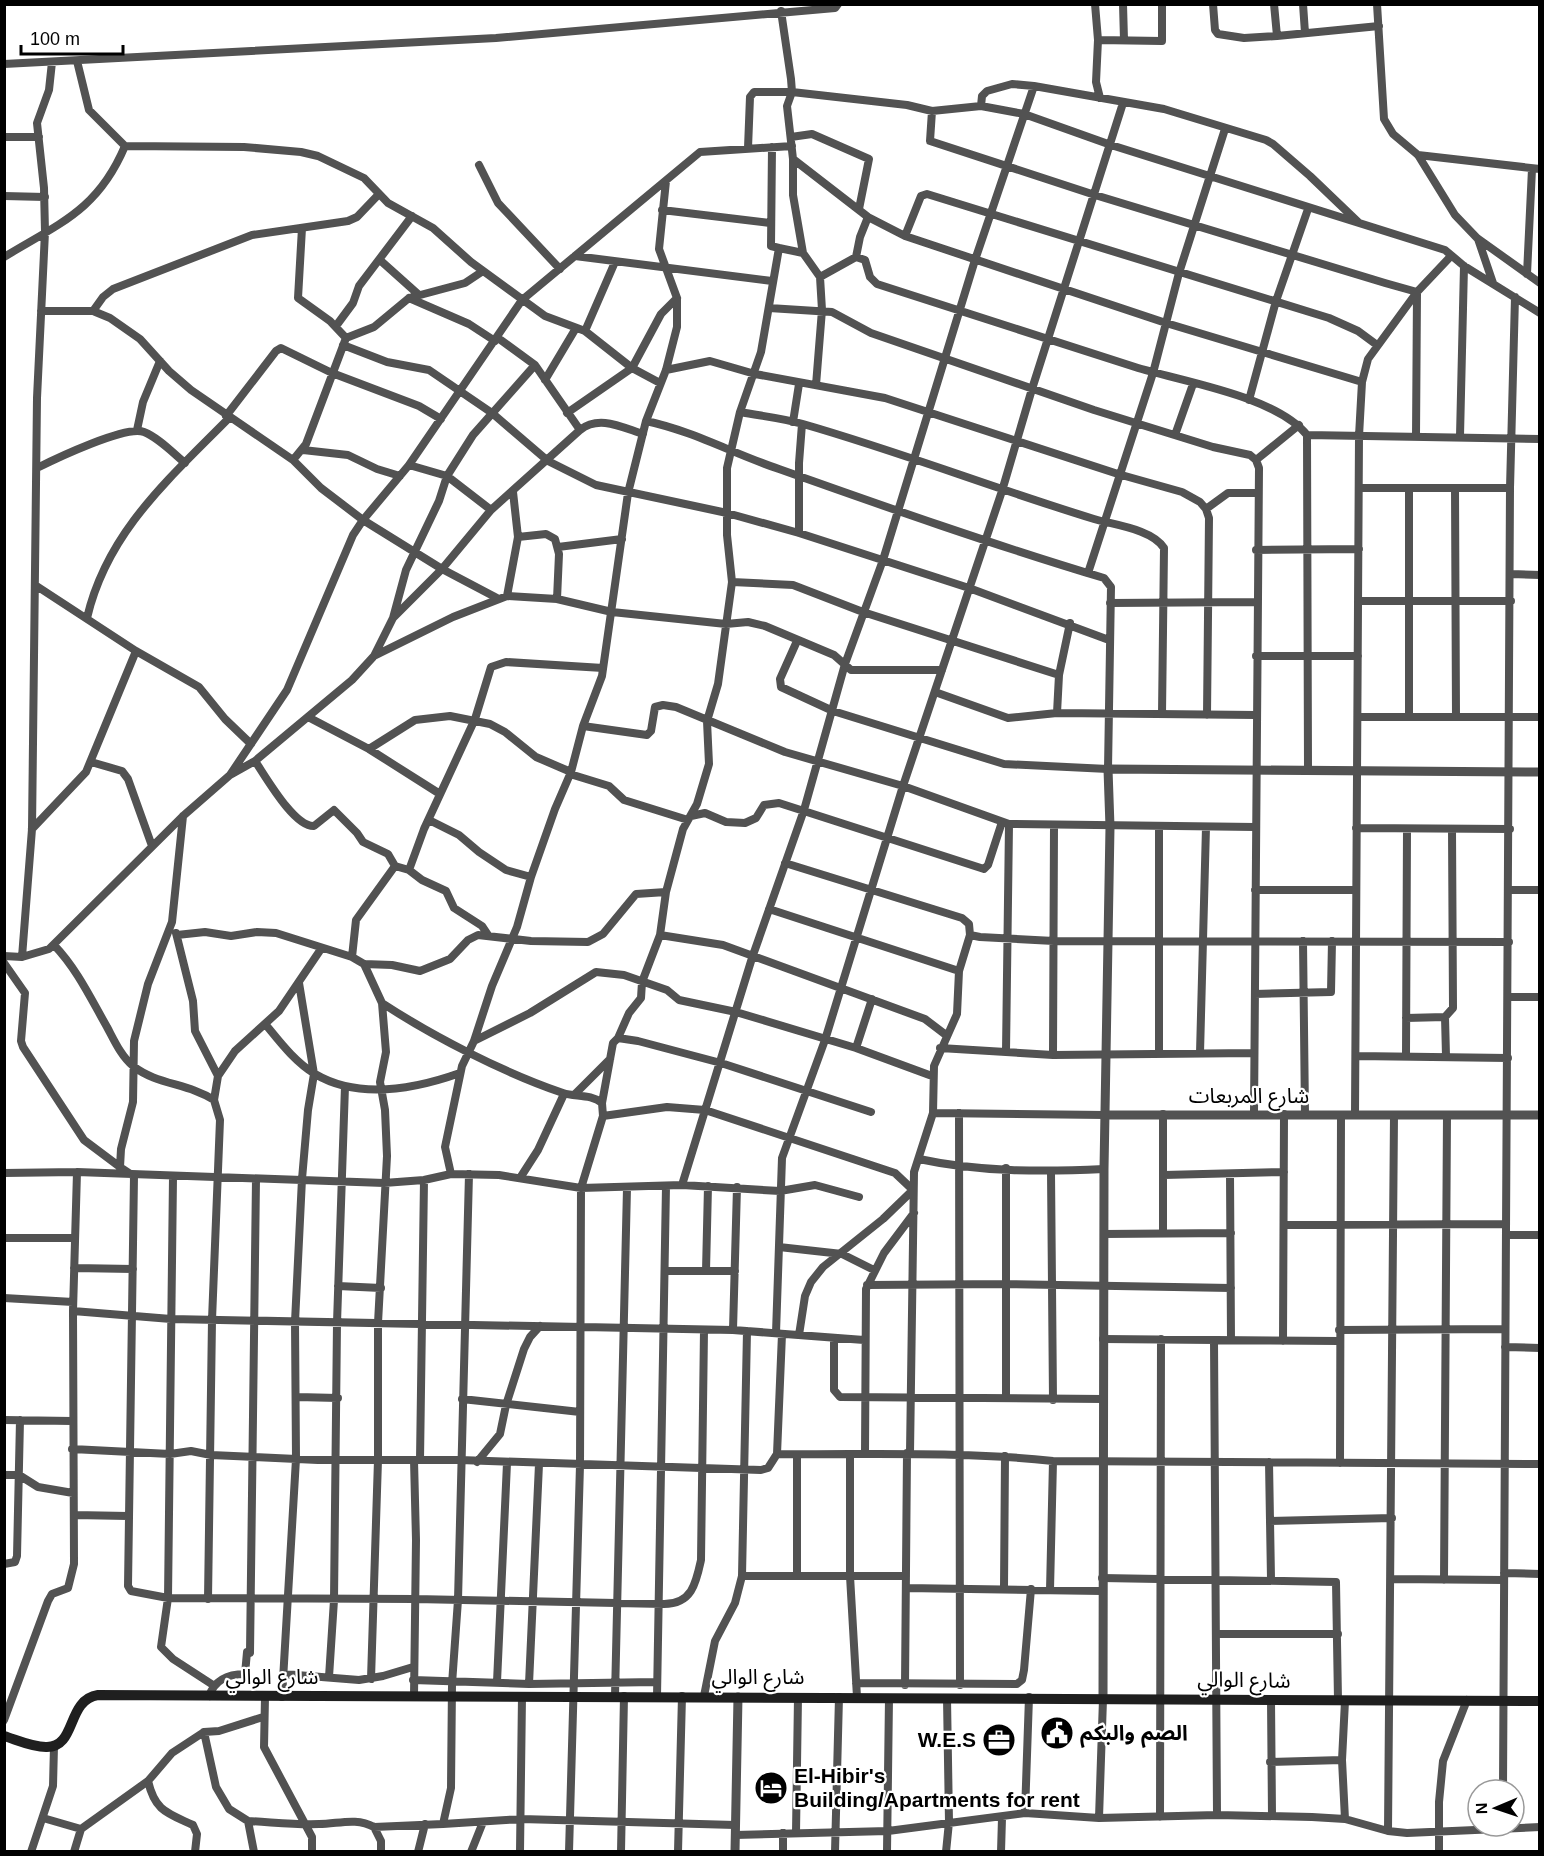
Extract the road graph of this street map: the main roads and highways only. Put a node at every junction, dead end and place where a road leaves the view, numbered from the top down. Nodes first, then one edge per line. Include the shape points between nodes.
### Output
1 (1539, 1701) edge
2 (4, 1736) edge

1 - 2 main road, شارع الوالي via 889,1698 856,1691 839,1698 522,1696 452,1688 414,1696 265,1697 211,1691 92,1696 80,1704 66,1734 54,1746

